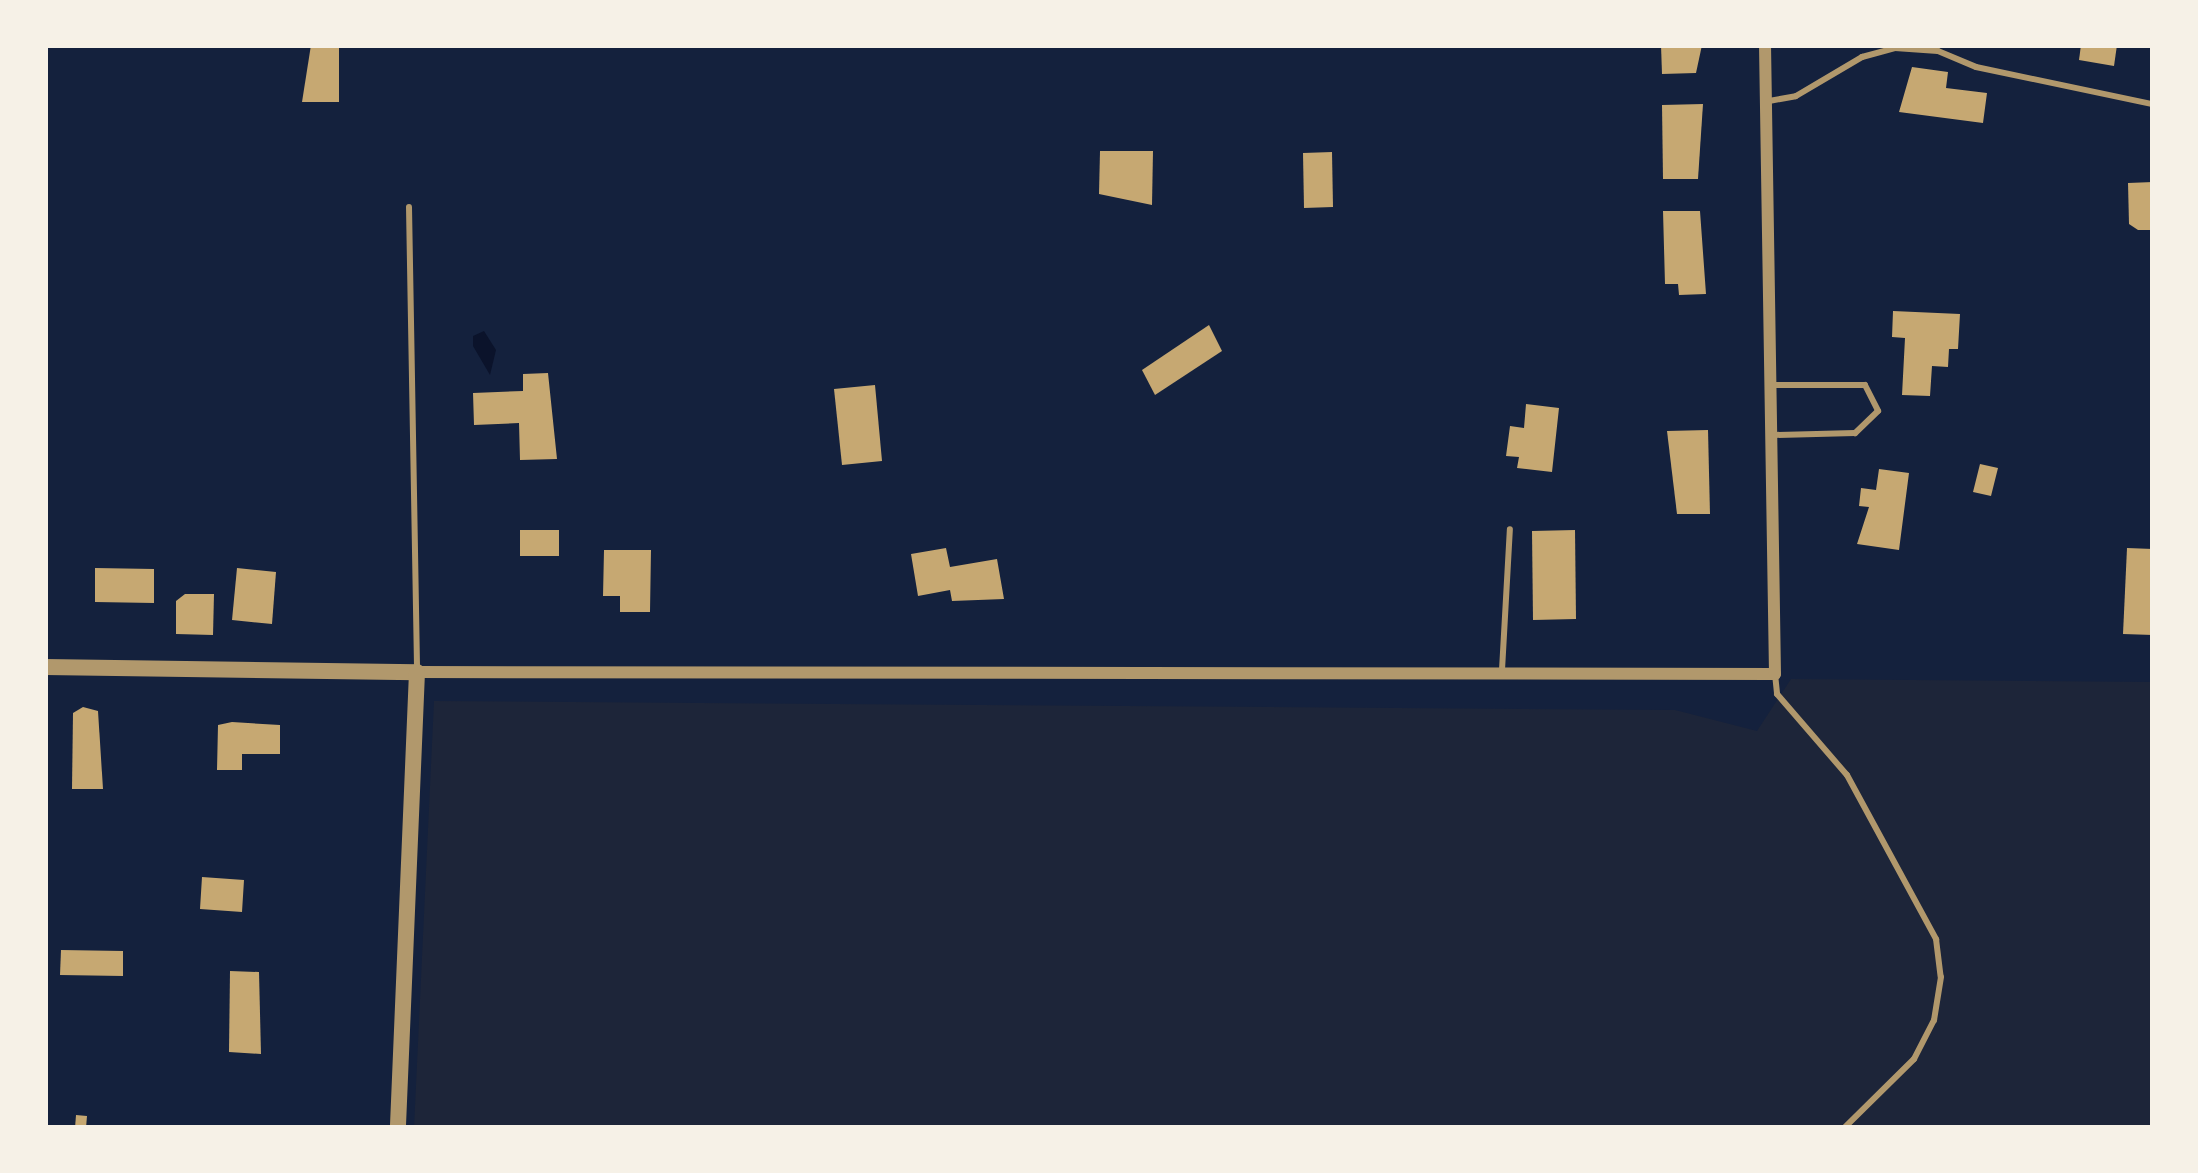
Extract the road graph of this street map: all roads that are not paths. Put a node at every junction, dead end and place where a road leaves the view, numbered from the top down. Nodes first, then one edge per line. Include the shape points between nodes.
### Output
1 (1765, 45) edge
2 (1765, 102) junction
3 (2151, 104) edge
4 (409, 207) dead end
5 (1770, 385) junction
6 (1770, 435) junction
7 (1510, 529) dead end
8 (45, 667) edge
9 (417, 672) junction
10 (1501, 674) junction
11 (1775, 674) junction
12 (398, 1128) edge
13 (1844, 1128) edge

1 - 2 street
2 - 3 lane via 1796,96 1894,48 1938,51 1976,67
2 - 5 street
4 - 9 lane
5 - 6 street
5 - 6 lane via 1865,385 1877,411 1855,433
6 - 11 street
7 - 10 lane via 1509,642
8 - 9 street
9 - 10 street
9 - 12 street
10 - 11 street
11 - 13 lane via 1777,694 1847,775 1936,939 1934,1020 1914,1059

